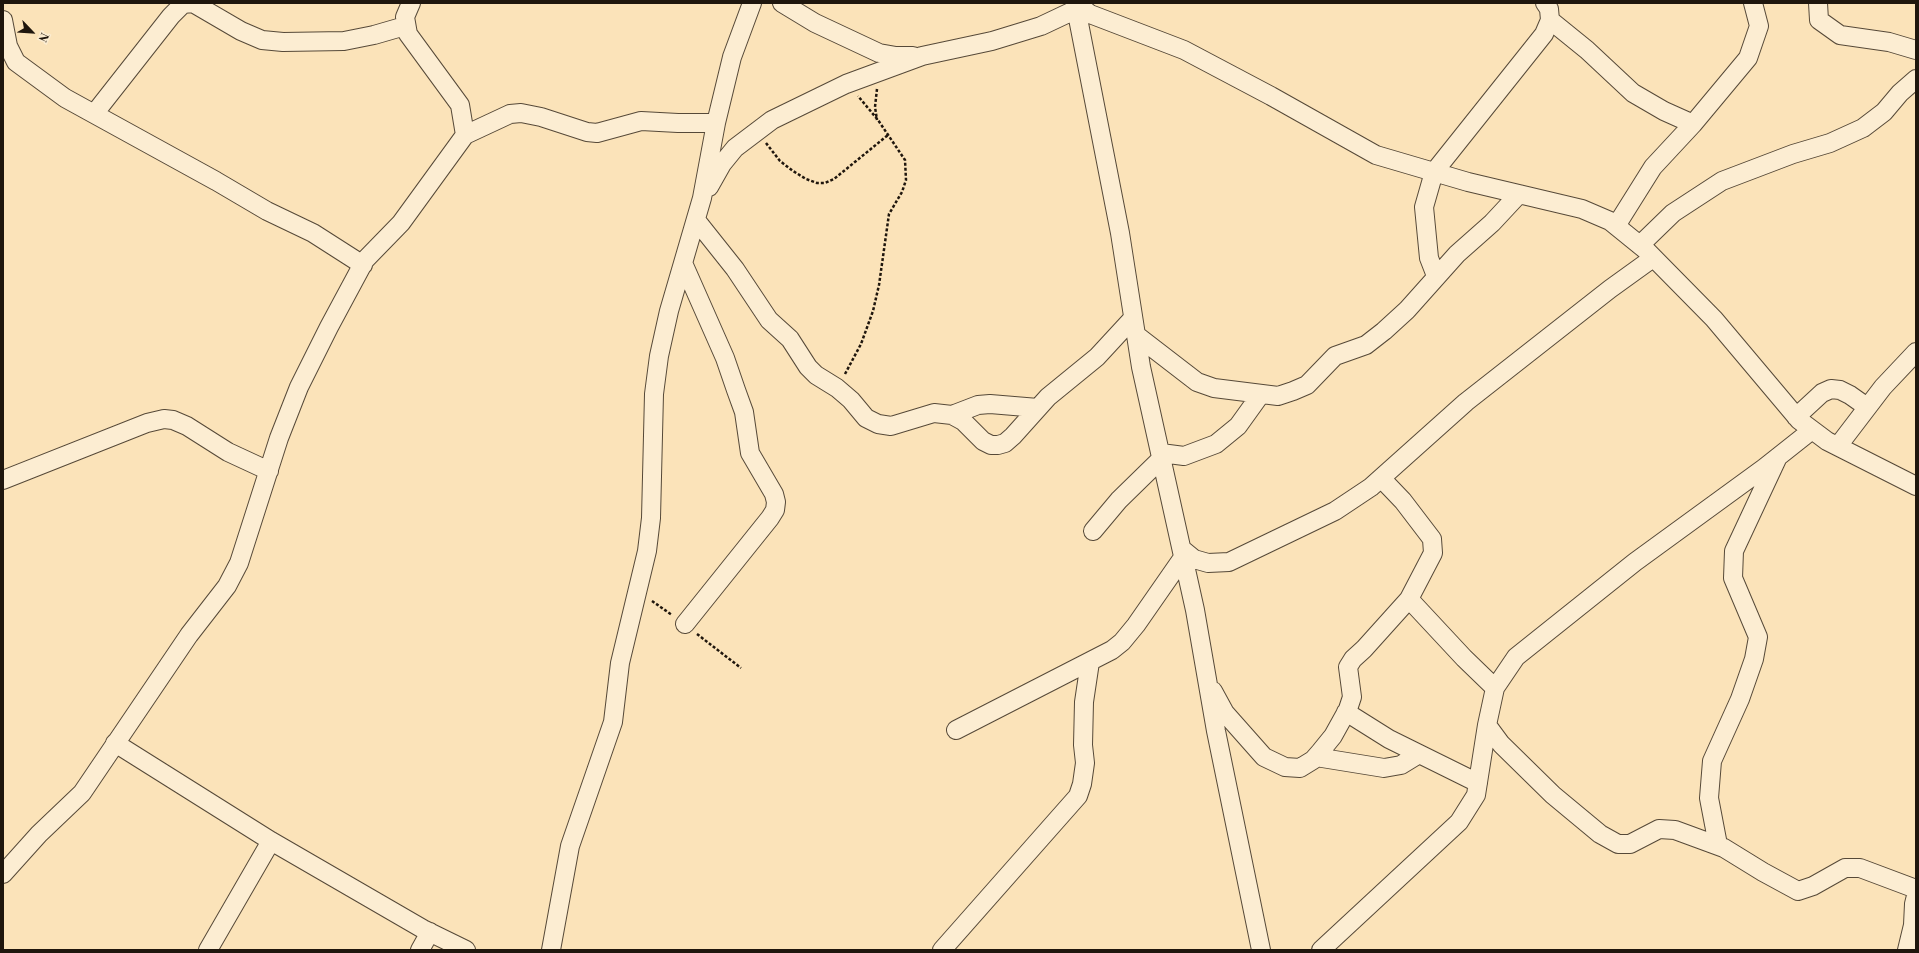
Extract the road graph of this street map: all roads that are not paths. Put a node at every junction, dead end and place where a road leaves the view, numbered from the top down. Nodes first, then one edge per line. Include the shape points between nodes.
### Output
1 (411, 3) edge
2 (752, 3) edge
3 (782, 3) edge
4 (1105, 3) edge
5 (1753, 3) edge
6 (1818, 3) edge
7 (1080, 7) edge
8 (1548, 11) edge
9 (3, 20) edge
10 (405, 26) junction
11 (1916, 50) edge
12 (922, 56) junction
13 (1916, 79) edge
14 (94, 114) junction
15 (716, 123) junction
16 (1693, 124) junction
17 (465, 135) junction
18 (1434, 172) junction
19 (1519, 194) junction
20 (702, 198) junction
21 (696, 220) junction
22 (1616, 226) junction
23 (1640, 246) junction
24 (1653, 258) junction
25 (683, 263) junction
26 (363, 265) junction
27 (1436, 276) junction
28 (1135, 327) junction
29 (1916, 352) edge
30 (1261, 394) junction
31 (1867, 407) junction
32 (1038, 408) junction
33 (952, 415) junction
34 (1796, 417) junction
35 (1812, 430) junction
36 (1838, 446) junction
37 (1162, 455) junction
38 (1778, 457) junction
39 (269, 471) junction
40 (1381, 478) junction
41 (3, 480) edge
42 (1916, 486) edge
43 (1093, 531) dead end
44 (1183, 553) junction
45 (1409, 599) junction
46 (685, 624) dead end
47 (1090, 662) junction
48 (1208, 684) junction
49 (1495, 688) junction
50 (1346, 712) junction
51 (1487, 725) junction
52 (956, 730) dead end
53 (115, 743) junction
54 (1419, 754) junction
55 (1316, 757) junction
56 (1478, 783) junction
57 (271, 841) junction
58 (1718, 845) junction
59 (3, 874) edge
60 (1916, 889) edge
61 (1916, 896) edge
62 (430, 932) junction
63 (208, 950) edge
64 (420, 950) edge
65 (466, 950) edge
66 (551, 950) edge
67 (942, 950) edge
68 (1261, 950) edge
69 (1321, 950) edge
70 (1907, 950) edge

1 - 10 street via 405,17
2 - 15 street via 732,57
3 - 12 street via 815,23 879,53
4 - 7 street
5 - 16 street via 1760,26 1748,58
6 - 11 street via 1819,20 1840,35 1890,42
7 - 12 street via 1041,26 992,41
7 - 18 street via 1184,50 1376,155
7 - 28 street
8 - 16 street via 1633,93 1664,112
8 - 18 street via 1544,34
9 - 14 street via 8,46 16,62 65,98
10 - 14 street via 344,41 262,40 193,3 183,4
10 - 17 street via 414,44 460,105
12 - 20 street via 848,83 772,120 735,148 722,164
13 - 23 street via 1884,112 1863,128 1830,143 1722,181 1673,213
14 - 26 street via 268,211 313,233
15 - 17 street via 678,124 641,121 597,133 521,113 510,114
15 - 20 street
16 - 22 street via 1653,167
17 - 26 street via 401,223 378,245
18 - 19 street
18 - 27 street via 1424,207 1429,258
19 - 22 street via 1582,209
19 - 27 street
20 - 21 street
21 - 25 street
21 - 33 street via 735,269 769,320 790,340 808,367 851,400 866,418 878,424 891,426 934,413
22 - 23 street
23 - 24 street
24 - 34 street via 1714,320
24 - 40 street via 1604,293 1466,402
25 - 46 street via 744,412 750,454 774,494 776,502 770,518
25 - 66 street via 659,356 654,394 651,518 647,551 622,655 613,722 570,846
26 - 39 street via 299,387
27 - 30 street via 1384,331 1366,345 1335,356 1307,385 1278,396
28 - 30 street via 1197,382 1214,388
28 - 32 street via 1048,397
28 - 37 street via 1141,368
29 - 31 street
30 - 37 street via 1238,426 1216,444 1184,456
31 - 34 street via 1850,395 1831,389 1822,393
31 - 36 street
32 - 33 street via 990,404 978,405
32 - 33 street via 1013,436 998,445 983,441 963,421
34 - 35 street
35 - 36 street
35 - 38 street
36 - 42 street
37 - 43 street
37 - 44 street
38 - 49 street via 1553,626 1516,657
38 - 58 street via 1734,551 1733,578 1758,637 1754,659 1740,699 1712,761 1709,798
39 - 41 street via 228,452 187,426 164,419
39 - 53 street via 239,563 228,586 189,635
40 - 44 street via 1335,511 1229,562 1208,563
40 - 45 street via 1403,501 1432,540 1433,553
44 - 47 street via 1122,642
44 - 48 street
45 - 49 street
45 - 50 street via 1348,666 1352,697
47 - 52 street
47 - 67 street via 1084,702 1084,763 1078,796
48 - 55 street via 1225,713 1264,757 1285,767 1300,768
48 - 68 street
49 - 51 street
50 - 54 street via 1388,739
50 - 55 street via 1333,736
51 - 56 street
51 - 58 street via 1501,744 1553,796 1600,834 1618,844 1630,844 1659,829 1675,830
53 - 57 street
53 - 59 street via 82,794 39,834
54 - 55 street via 1401,765 1384,768
54 - 56 street
56 - 69 street via 1476,795 1459,822
57 - 62 street
57 - 63 street
58 - 60 street via 1798,891 1845,868 1860,868
61 - 70 street
62 - 64 street
62 - 65 street

